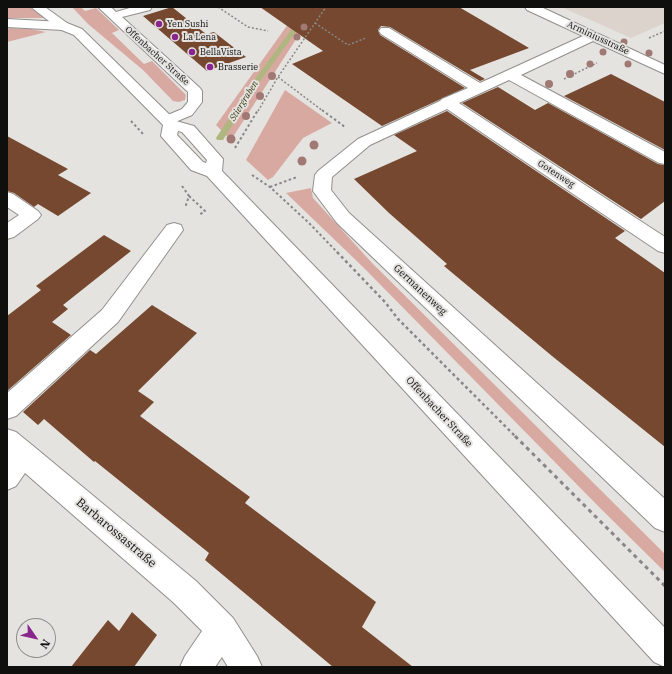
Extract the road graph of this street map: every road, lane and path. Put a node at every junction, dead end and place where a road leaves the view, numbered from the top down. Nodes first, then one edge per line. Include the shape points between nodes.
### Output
1 (37, 7) edge
2 (146, 7) edge
3 (218, 7) edge
4 (326, 7) edge
5 (531, 7) edge
6 (109, 12) edge
7 (66, 21) junction
8 (7, 23) edge
9 (315, 23) junction
10 (268, 31) dead end
11 (385, 31) joint
12 (593, 36) junction
13 (623, 50) junction
14 (663, 67) edge
15 (509, 74) junction
16 (278, 77) junction
17 (478, 88) junction
18 (540, 91) junction
19 (447, 102) junction
20 (169, 122) junction
21 (364, 142) junction
22 (234, 150) dead end
23 (665, 159) edge
24 (189, 196) dead end
25 (280, 196) dead end
26 (7, 198) edge
27 (199, 215) dead end
28 (174, 230) dead end
29 (7, 232) edge
30 (665, 246) edge
31 (7, 408) edge
32 (15, 447) edge
33 (7, 477) edge
34 (665, 518) edge
35 (665, 586) edge
36 (222, 629) junction
37 (665, 651) edge
38 (196, 667) edge
39 (246, 667) edge

1 - 7 street
2 - 6 street
3 - 10 path via 248,27
4 - 9 path
5 - 12 street, Arminiusstraße
6 - 20 street, Offenbacher Straße via 195,91 195,102 187,112
7 - 8 street
7 - 20 street
9 - 11 path via 348,44
9 - 16 path
11 - 17 street
12 - 13 street, Arminiusstraße
12 - 15 street, Germanenweg
13 - 14 street, Arminiusstraße
13 - 18 path
15 - 17 street, Germanenweg
15 - 18 street
16 - 21 path
16 - 22 path
17 - 19 street, Germanenweg
18 - 23 street
19 - 21 street, Germanenweg
19 - 30 street, Gotenweg
20 - 37 street, Offenbacher Straße via 169,136 197,166 213,172
21 - 34 street, Germanenweg via 324,175 322,191 343,218
24 - 27 path via 205,211
25 - 35 path via 385,302 398,319
26 - 29 street via 32,214
28 - 31 street via 110,316
32 - 33 street
32 - 36 street, Barbarossastraße via 185,592
36 - 38 street
36 - 39 street, Barbarossastraße

